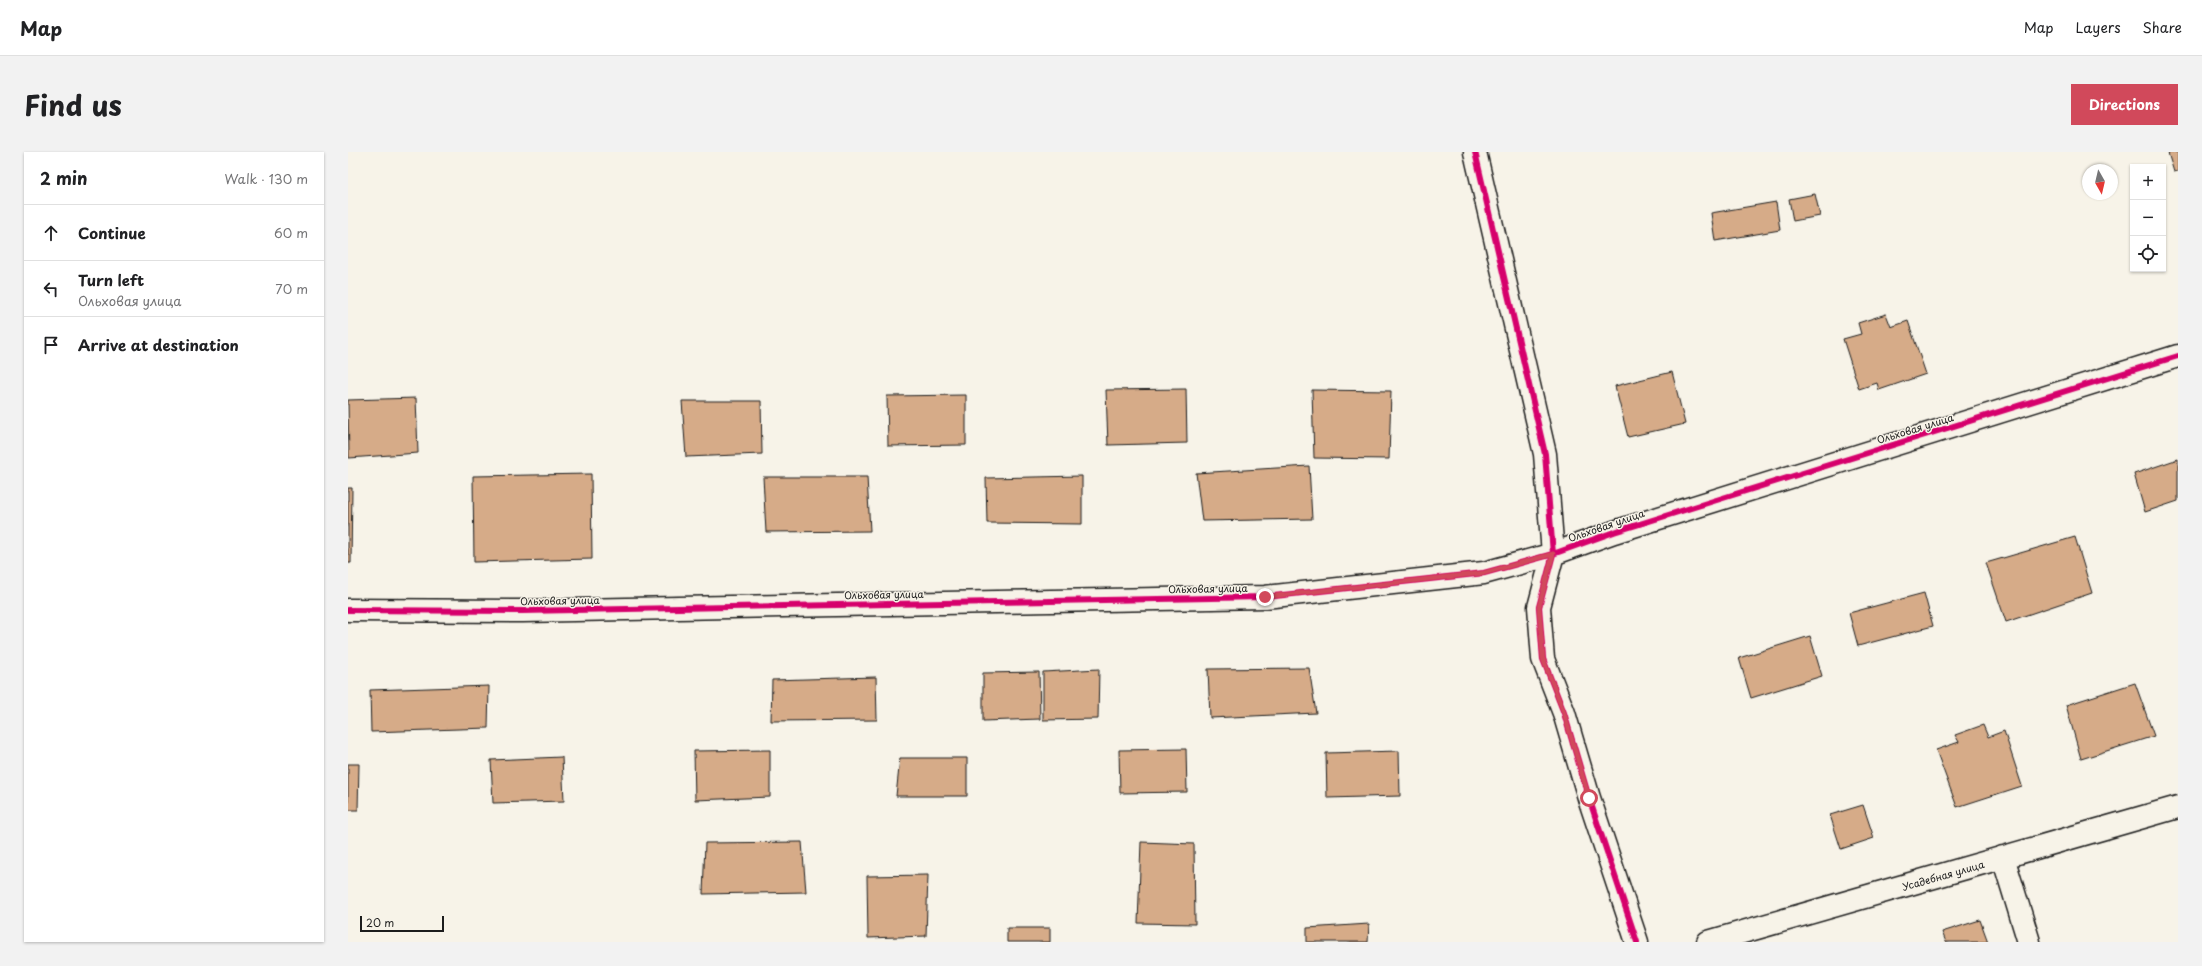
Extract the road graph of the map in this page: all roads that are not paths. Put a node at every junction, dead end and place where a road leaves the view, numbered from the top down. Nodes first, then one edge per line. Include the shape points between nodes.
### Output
1 (1475, 152) edge
2 (2178, 356) edge
3 (1553, 554) junction
4 (348, 610) edge
5 (2178, 807) edge
6 (2003, 857) junction
7 (1637, 942) edge
8 (1708, 942) edge
9 (2029, 942) edge

1 - 3 street via 1545,454
2 - 3 street, Ольховая улица via 1614,532
3 - 4 street, Ольховая улица via 1484,573 1265,597 523,611
3 - 7 street via 1539,607 1543,659 1564,713
5 - 6 street, Усадебная улица
6 - 8 street, Усадебная улица
6 - 9 street

